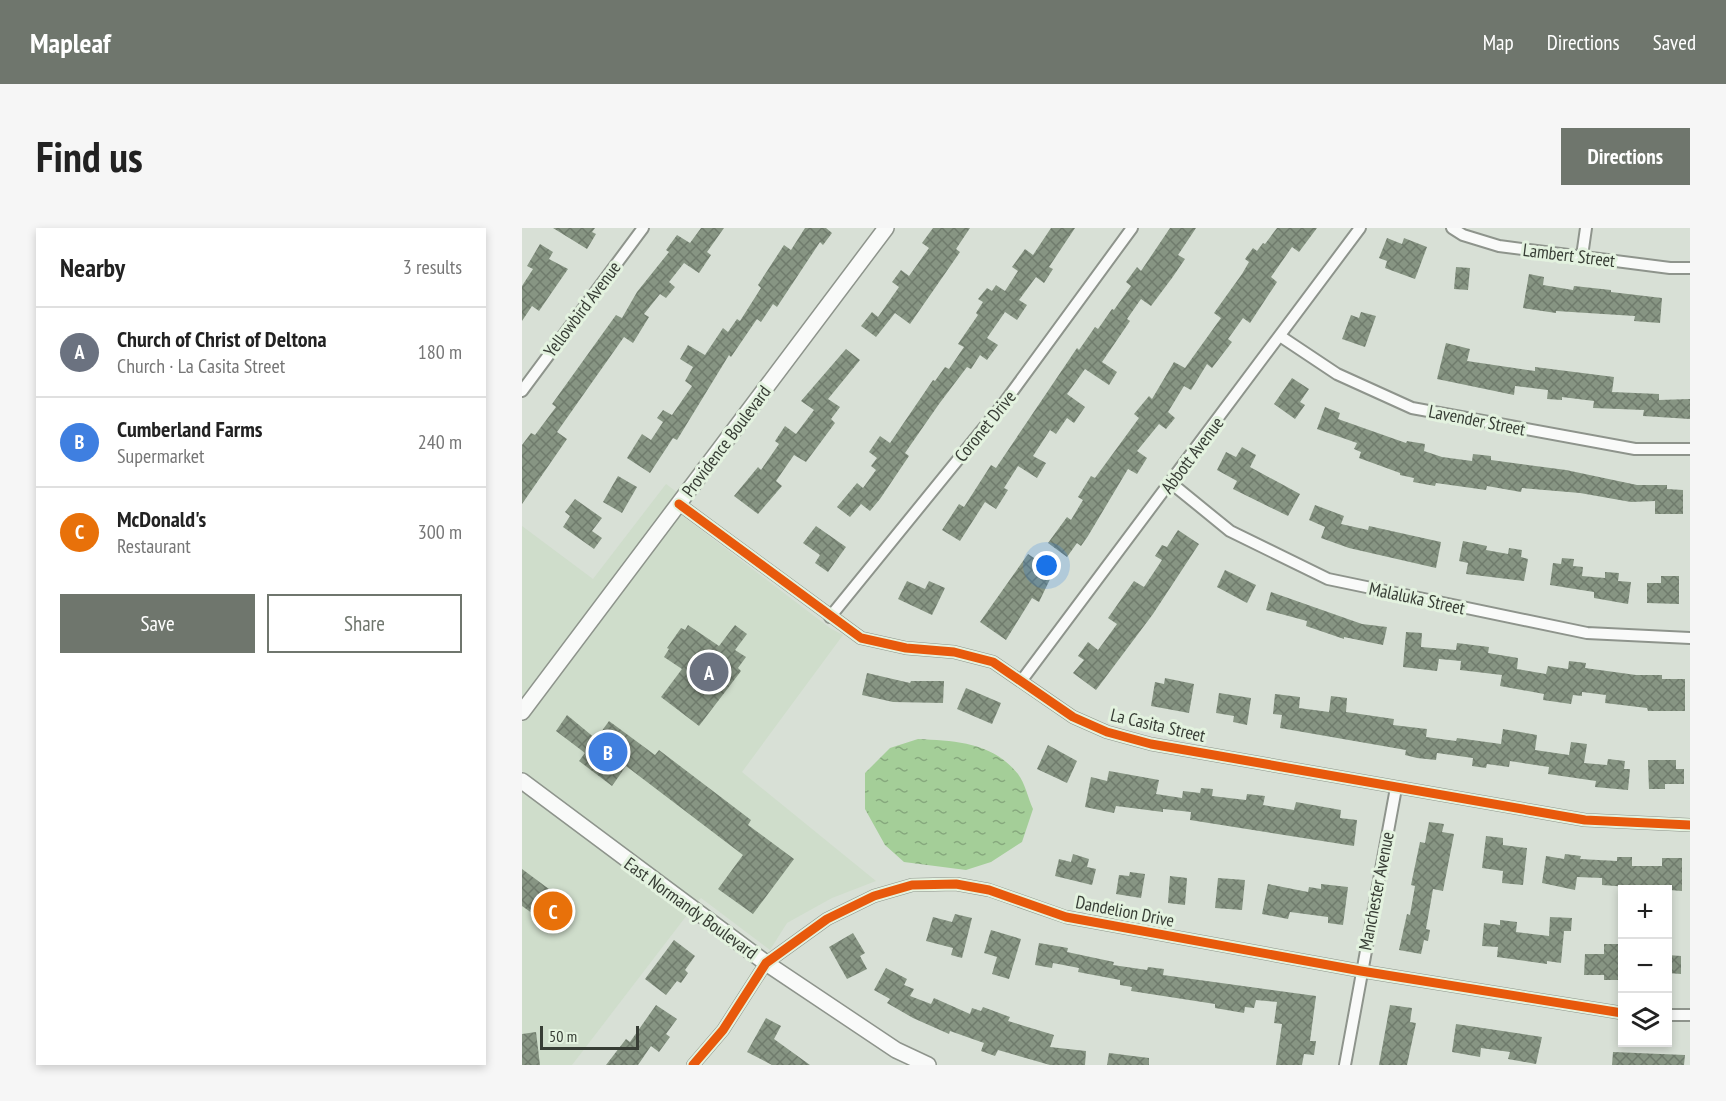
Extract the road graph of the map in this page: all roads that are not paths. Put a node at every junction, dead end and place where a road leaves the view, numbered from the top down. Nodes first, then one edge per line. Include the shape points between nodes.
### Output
1 (643, 228) edge
2 (886, 228) edge
3 (1132, 228) edge
4 (1360, 228) edge
5 (1452, 228) edge
6 (1586, 228) edge
7 (1582, 256) junction
8 (1690, 268) edge
9 (1280, 336) junction
10 (522, 391) edge
11 (1690, 449) edge
12 (1171, 483) junction
13 (679, 504) junction
14 (830, 617) junction
15 (1690, 638) edge
16 (1022, 680) junction
17 (522, 712) edge
18 (522, 781) edge
19 (1396, 788) junction
20 (1690, 825) edge
21 (766, 963) junction
22 (1361, 971) junction
23 (1618, 1012) edge
24 (1690, 1014) edge
25 (1672, 1015) edge
26 (693, 1065) edge
27 (928, 1065) edge
28 (1346, 1065) edge

1 - 10 street, Yellowbird Avenue
2 - 13 main road, Providence Boulevard
3 - 14 street, Coronet Drive via 1004,404
4 - 9 street, Abbott Avenue
5 - 7 street, Lambert Street via 1499,246
6 - 7 street
7 - 8 street, Lambert Street
9 - 11 street, Lavender Street via 1337,374 1412,408 1635,449
9 - 12 street, Abbott Avenue
12 - 15 street, Malaluka Street via 1230,531 1328,579 1587,633
12 - 16 street, Abbott Avenue
13 - 14 street, La Casita Street
13 - 17 main road, Providence Boulevard
14 - 16 street, La Casita Street via 861,638 993,662
16 - 19 street, La Casita Street via 1073,717 1107,732 1151,744
18 - 21 main road, East Normandy Boulevard
19 - 20 street, La Casita Street via 1586,820
19 - 22 street, Manchester Avenue
21 - 22 street, Dandelion Drive via 827,919 874,896 912,885 956,884 989,890 1066,917
21 - 26 street, Dandelion Drive via 723,1030
21 - 27 main road, East Normandy Boulevard via 867,1032
22 - 23 street, Dandelion Drive
22 - 28 street, Manchester Avenue
24 - 25 street

